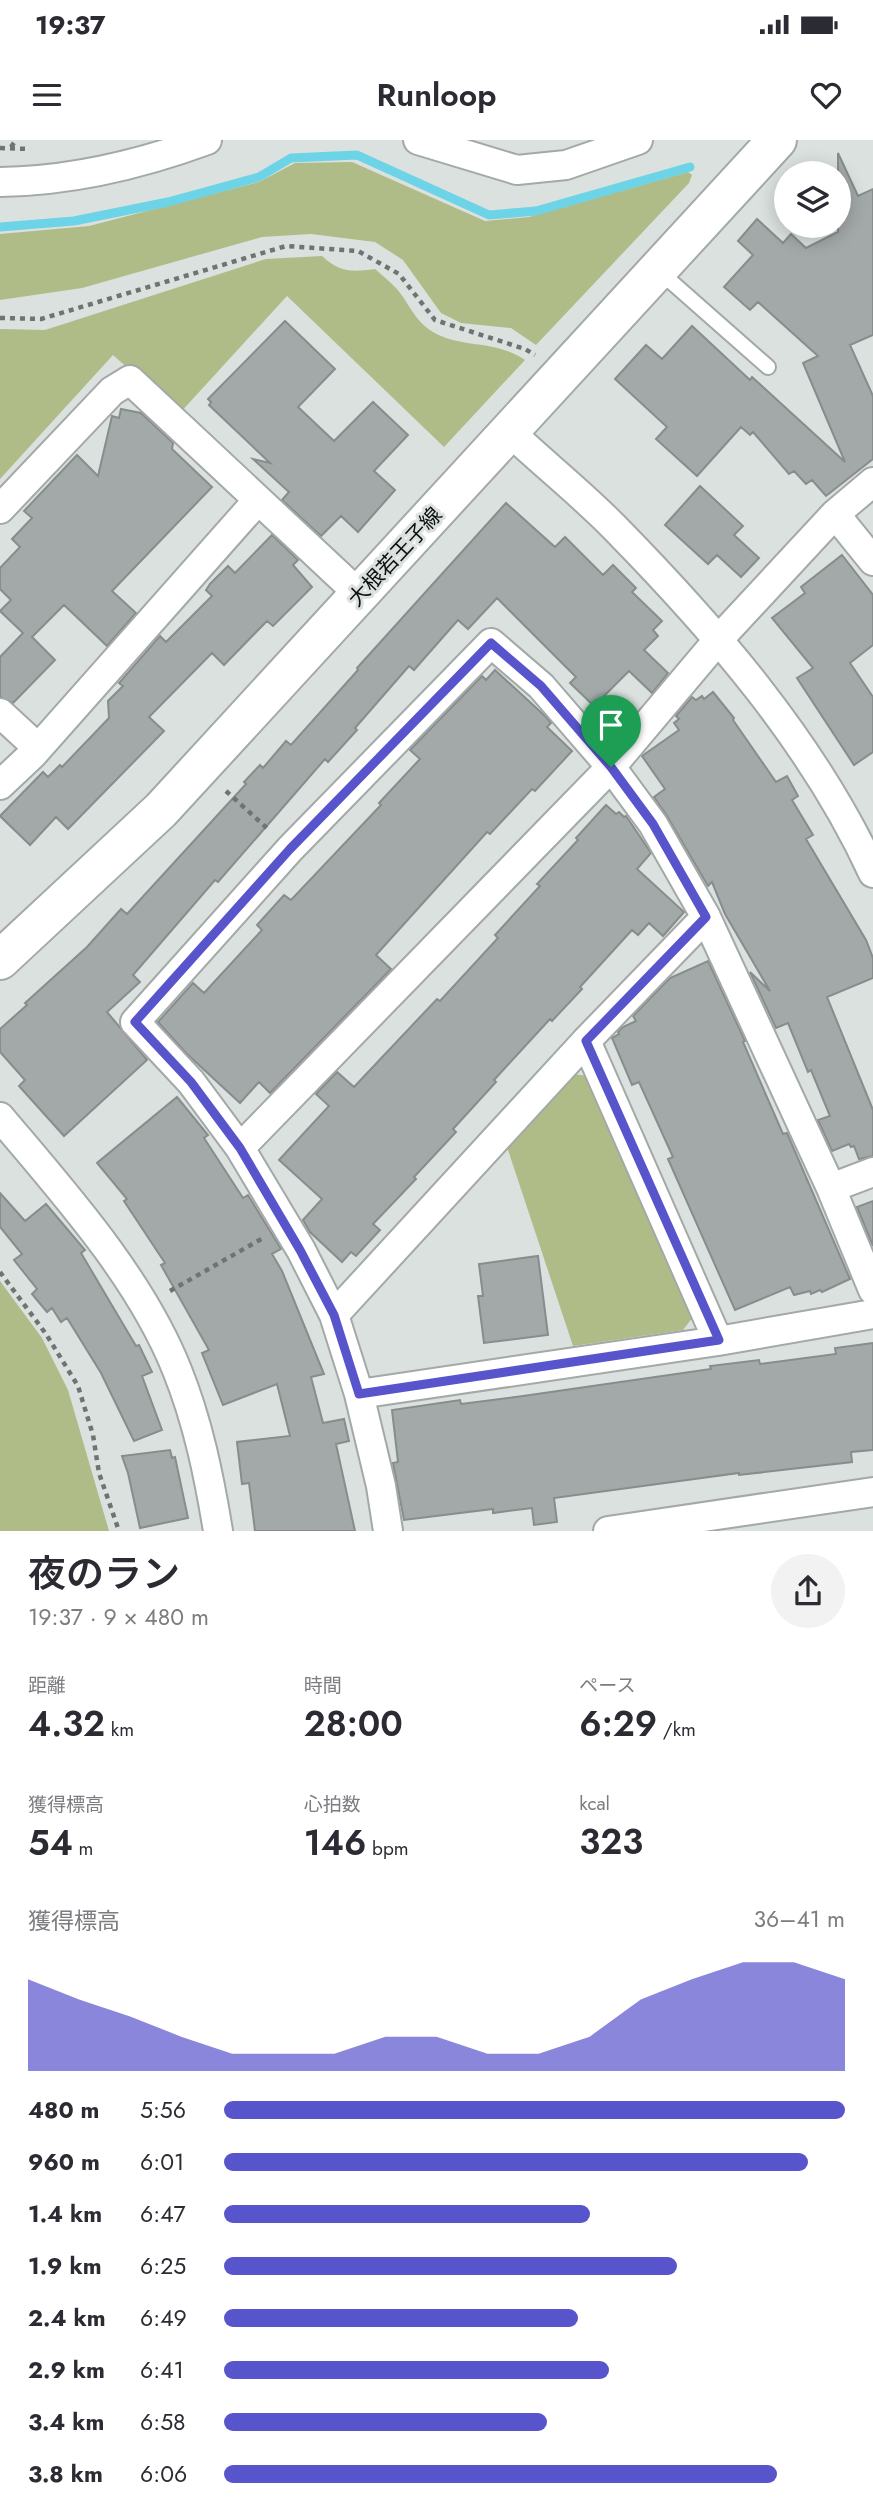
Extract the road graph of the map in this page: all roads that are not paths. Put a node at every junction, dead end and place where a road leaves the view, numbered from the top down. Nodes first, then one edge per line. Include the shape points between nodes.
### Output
1 (207, 140) edge
2 (418, 140) edge
3 (638, 140) edge
4 (765, 144) edge
5 (0, 182) edge
6 (658, 270) junction
7 (768, 367) dead end
8 (510, 432) junction
9 (873, 482) edge
10 (258, 500) junction
11 (0, 509) edge
12 (835, 514) junction
13 (873, 561) edge
14 (360, 595) junction
15 (718, 640) junction
16 (0, 713) edge
17 (38, 748) junction
18 (611, 767) junction
19 (0, 785) edge
20 (873, 873) edge
21 (706, 917) junction
22 (0, 960) edge
23 (586, 1041) junction
24 (0, 1116) edge
25 (240, 1148) junction
26 (873, 1172) edge
27 (831, 1188) junction
28 (873, 1290) edge
29 (873, 1314) edge
30 (334, 1315) junction
31 (719, 1340) junction
32 (359, 1394) junction
33 (873, 1492) edge
34 (218, 1531) edge
35 (388, 1531) edge
36 (608, 1531) edge

1 - 5 street via 105,172 37,182
2 - 3 street via 517,170 566,166
4 - 6 street, 大根若王子線
6 - 7 lane
6 - 8 street, 大根若王子線
8 - 14 street, 大根若王子線
8 - 15 street via 616,529
9 - 12 street
10 - 11 street via 130,380 111,391
10 - 14 street
10 - 17 street
12 - 13 street
12 - 15 street
14 - 22 street, 大根若王子線 via 161,810
15 - 18 street
15 - 20 street via 818,774
16 - 17 street
17 - 19 street
18 - 21 street via 653,824
18 - 25 street
18 - 25 street via 541,686 491,643 290,849 135,1022 191,1082
21 - 23 street
21 - 27 street
23 - 30 street
23 - 31 street
24 - 34 street via 76,1208 145,1305 177,1369 197,1428
25 - 30 street
26 - 27 street
27 - 28 street
29 - 31 street
30 - 32 street
31 - 32 street
32 - 35 street
33 - 36 street

